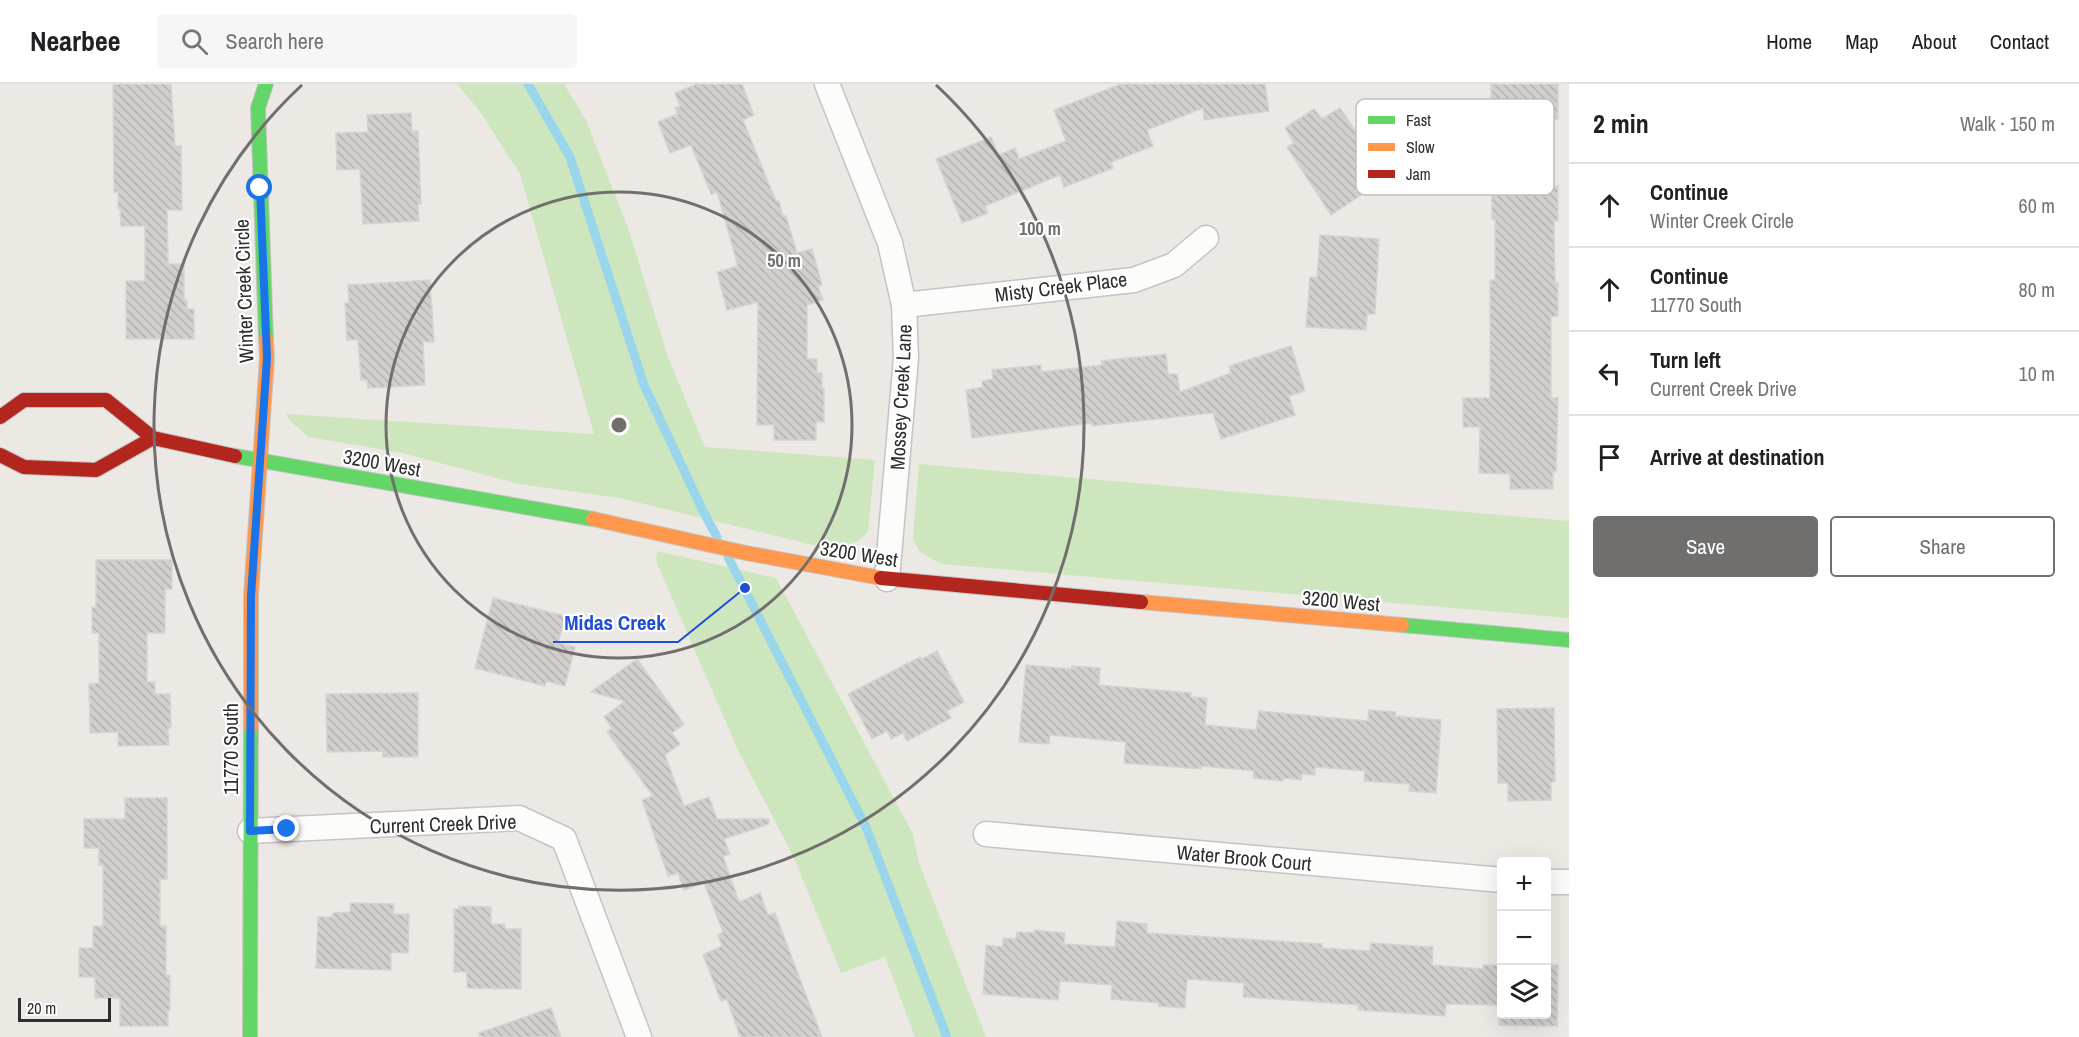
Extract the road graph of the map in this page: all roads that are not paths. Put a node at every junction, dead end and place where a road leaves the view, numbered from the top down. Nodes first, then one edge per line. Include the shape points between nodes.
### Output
1 (266, 84) edge
2 (827, 84) edge
3 (1206, 238) dead end
4 (904, 305) junction
5 (0, 417) edge
6 (153, 438) junction
7 (0, 455) edge
8 (258, 461) junction
9 (887, 579) junction
10 (1569, 640) edge
11 (250, 831) junction
12 (986, 834) dead end
13 (1497, 880) edge
14 (1551, 882) edge
15 (1569, 882) edge
16 (250, 1037) edge
17 (639, 1037) edge

1 - 8 street, Winter Creek Circle via 258,108 267,358
2 - 4 street, Mossey Creek Lane via 890,243
3 - 4 street, Misty Creek Place via 1174,265 1134,280
4 - 9 street, Mossey Creek Lane via 906,358
5 - 6 street, 3200 West via 24,400 106,400
6 - 7 street via 96,470 24,467
6 - 8 street, 3200 West
8 - 9 street, 3200 West via 607,521 746,553
8 - 11 street, 11770 South via 251,596
9 - 10 street, 3200 West
11 - 16 street, 11770 South
11 - 17 street, Current Creek Drive via 519,818 564,839
12 - 13 street, Water Brook Court
14 - 15 street

